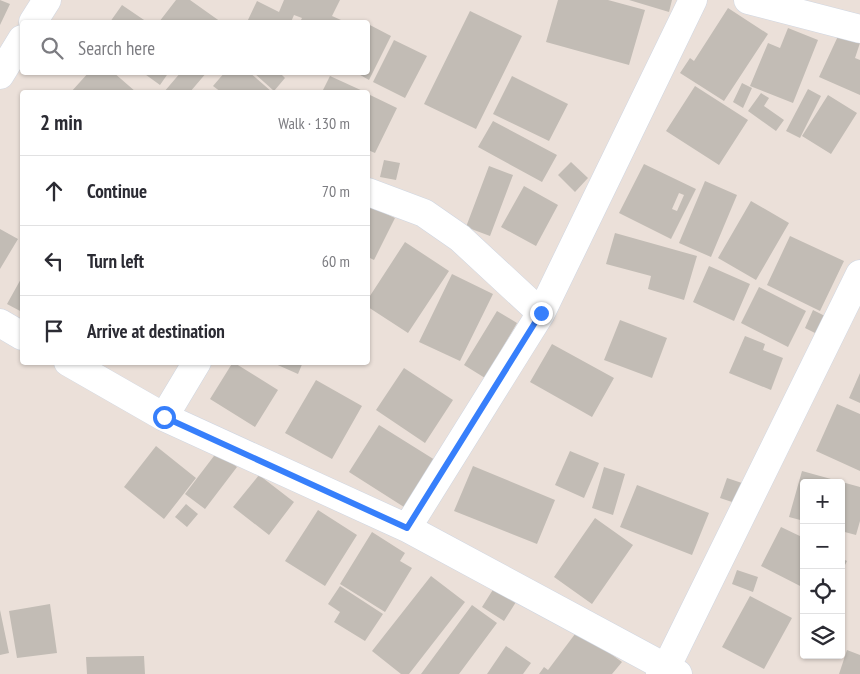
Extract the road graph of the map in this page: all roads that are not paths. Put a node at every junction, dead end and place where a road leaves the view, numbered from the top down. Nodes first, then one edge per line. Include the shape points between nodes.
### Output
1 (47, 0) edge
2 (692, 0) edge
3 (748, 0) edge
4 (34, 20) edge
5 (860, 29) edge
6 (20, 42) edge
7 (0, 75) edge
8 (370, 193) edge
9 (860, 274) edge
10 (541, 313) junction
11 (0, 324) edge
12 (20, 335) edge
13 (73, 365) edge
14 (195, 365) edge
15 (164, 417) junction
16 (407, 528) junction
17 (668, 672) edge

1 - 4 street
2 - 10 street
3 - 5 street
6 - 7 street
8 - 10 street via 424,213 460,238
9 - 17 street
10 - 16 street
11 - 12 street
13 - 15 street
14 - 15 street
15 - 16 street
16 - 17 street

